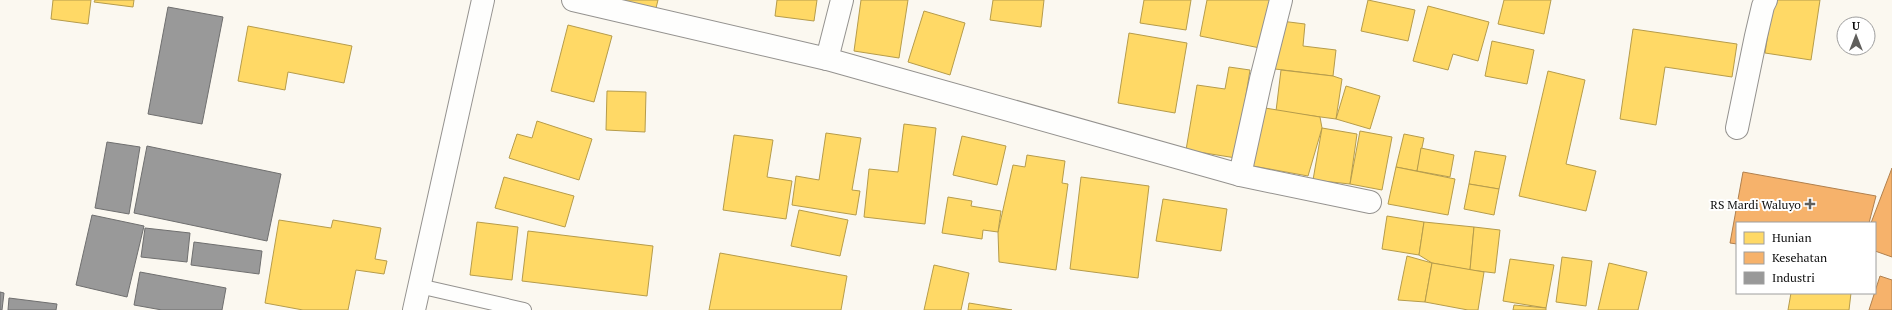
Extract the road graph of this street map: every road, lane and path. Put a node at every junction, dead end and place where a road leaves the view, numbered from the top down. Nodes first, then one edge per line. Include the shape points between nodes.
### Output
1 (483, 0) edge
2 (572, 0) edge
3 (842, 0) edge
4 (1281, 0) edge
5 (1766, 0) edge
6 (827, 59) junction
7 (1737, 128) dead end
8 (1240, 175) junction
9 (1370, 202) dead end
10 (420, 286) junction
11 (414, 310) edge
12 (524, 310) edge

1 - 10 street
2 - 6 street
3 - 6 street
4 - 8 street
5 - 7 street
6 - 8 street
8 - 9 street
10 - 11 street
10 - 12 lane

